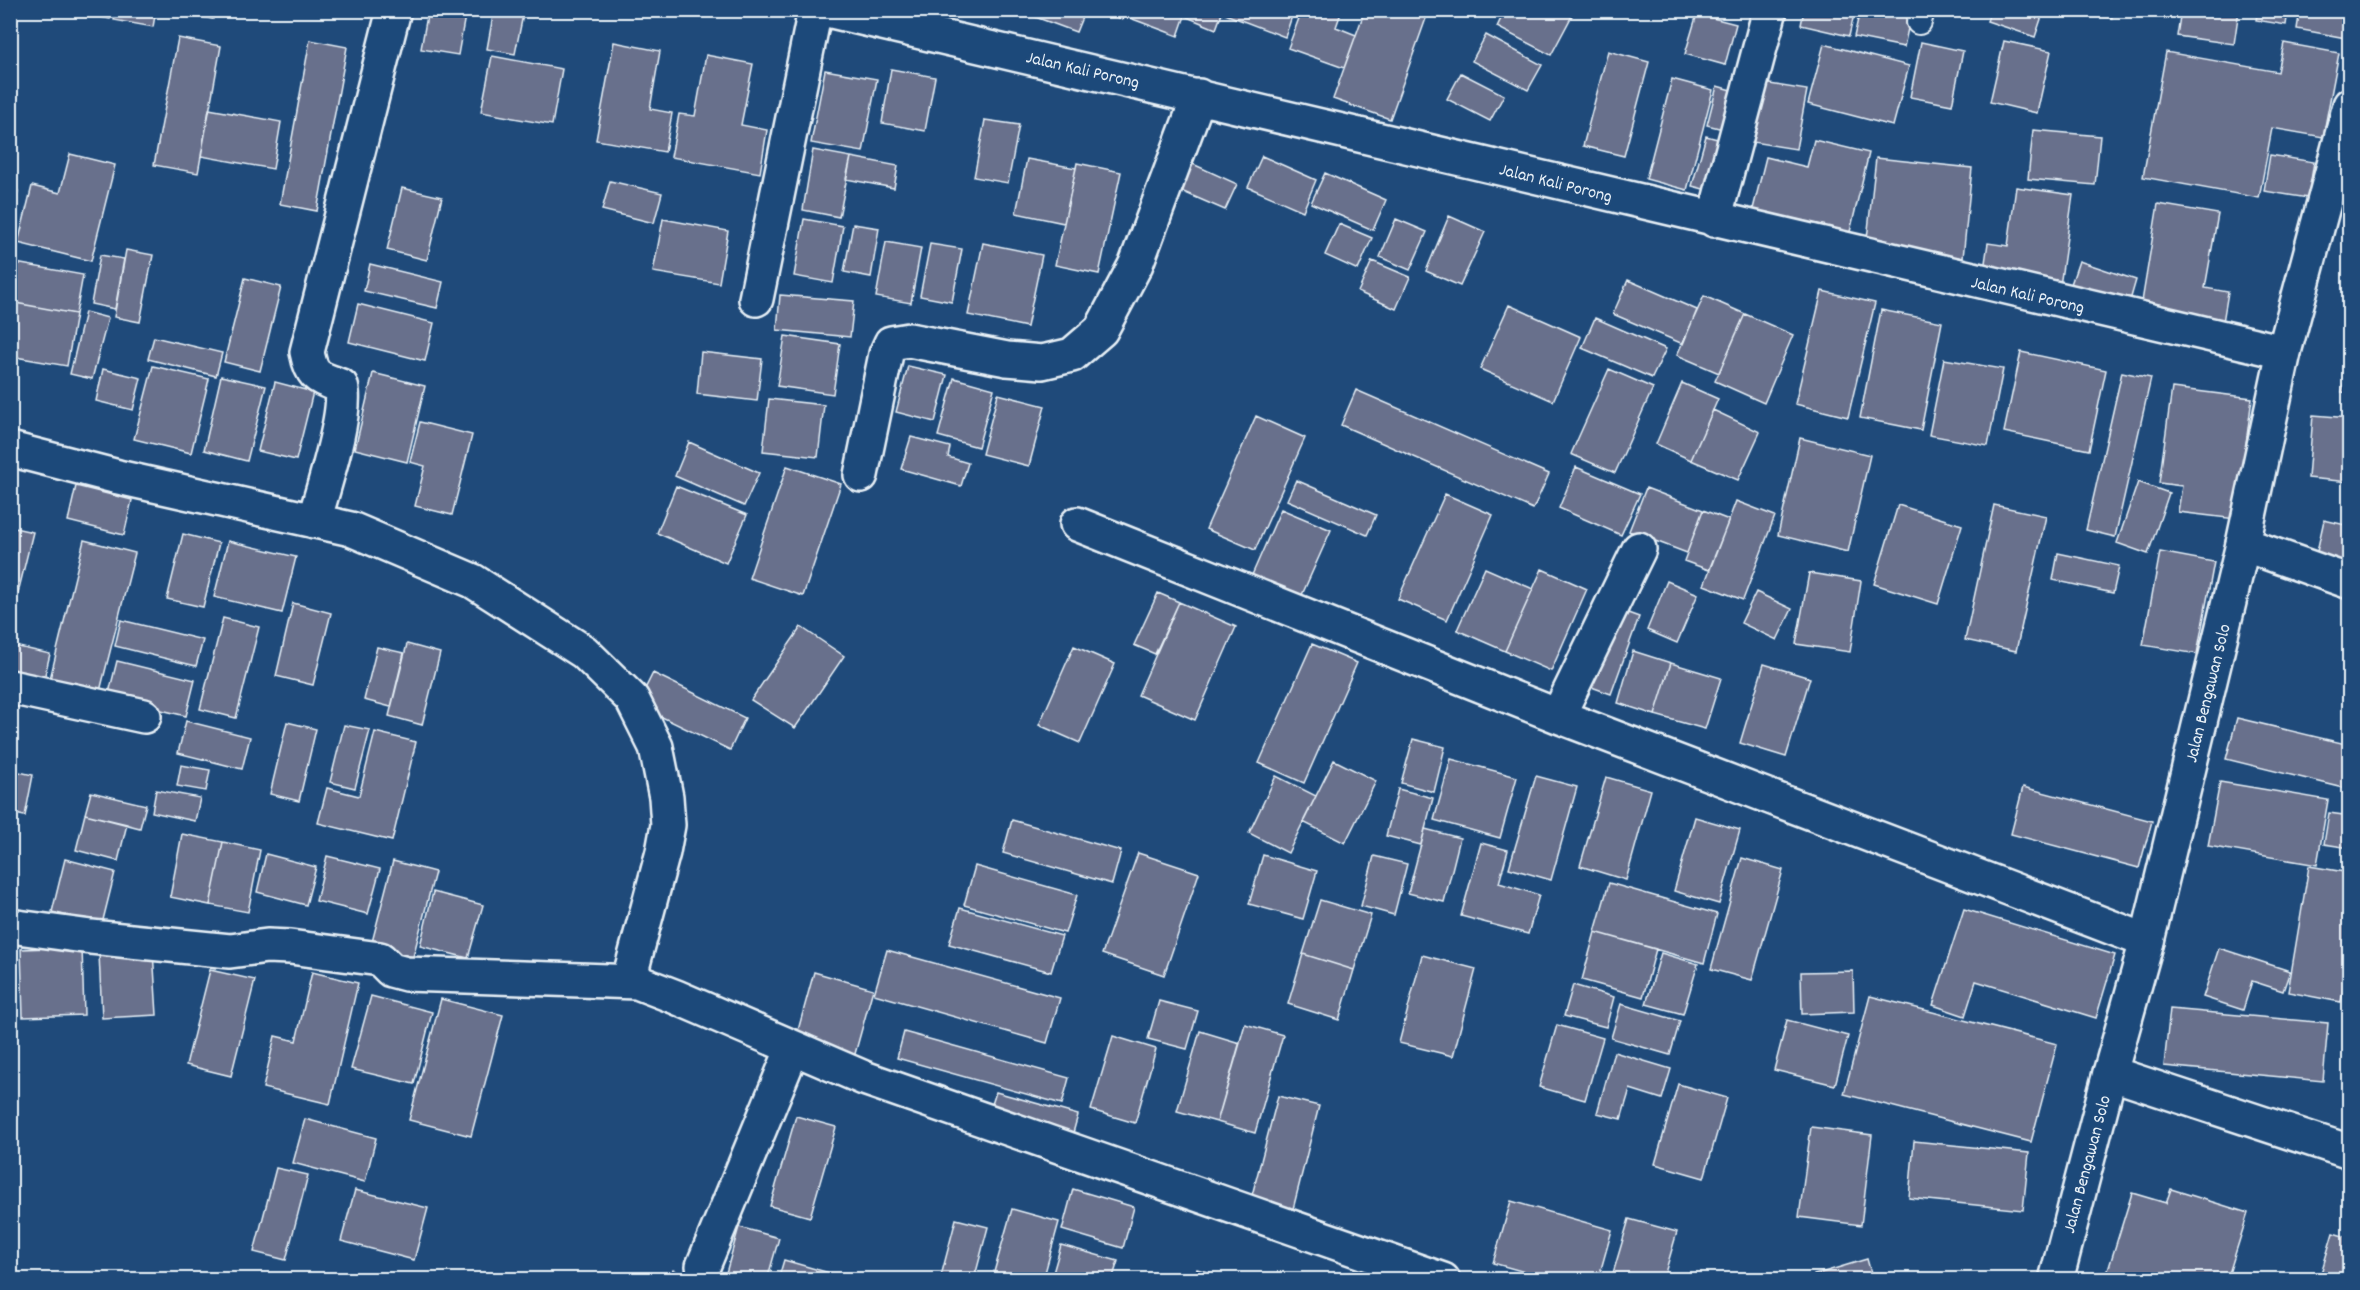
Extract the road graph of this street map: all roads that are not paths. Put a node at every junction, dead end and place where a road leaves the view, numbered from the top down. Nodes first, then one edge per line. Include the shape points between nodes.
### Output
1 (394, 10) edge
2 (815, 10) edge
3 (827, 10) edge
4 (1770, 10) edge
5 (1199, 96) junction
6 (2349, 105) edge
7 (1714, 220) junction
8 (756, 299) dead end
9 (2284, 352) junction
10 (10, 448) edge
11 (861, 475) dead end
12 (314, 521) junction
13 (1077, 524) dead end
14 (2243, 544) junction
15 (1639, 549) dead end
16 (2349, 582) edge
17 (10, 687) edge
18 (144, 716) dead end
19 (1558, 716) junction
20 (10, 926) edge
21 (2147, 941) junction
22 (637, 982) junction
23 (793, 1048) junction
24 (2110, 1073) junction
25 (2349, 1152) edge
26 (703, 1266) dead end
27 (1443, 1280) edge
28 (2056, 1280) edge

1 - 12 street via 307,352 316,376 341,386 344,397
2 - 8 street
3 - 5 street, Jalan Kali Porong
4 - 7 street
5 - 7 street, Jalan Kali Porong
5 - 11 street via 1136,264 1101,330 1072,355 1042,362 909,340 891,343
6 - 9 street, Jalan Bengawan Solo
7 - 9 street, Jalan Kali Porong
9 - 14 street, Jalan Bengawan Solo
10 - 12 street
12 - 22 street via 351,529 473,581 584,652 632,699 656,747 668,825 632,968
13 - 19 street
14 - 16 street
14 - 21 street, Jalan Bengawan Solo
15 - 19 street
17 - 18 street
19 - 21 street
20 - 22 street via 230,951 290,947 380,959 392,970 406,974
21 - 24 street, Jalan Bengawan Solo
22 - 23 street
23 - 26 street
23 - 27 street via 864,1078
24 - 25 street
24 - 28 street, Jalan Bengawan Solo

